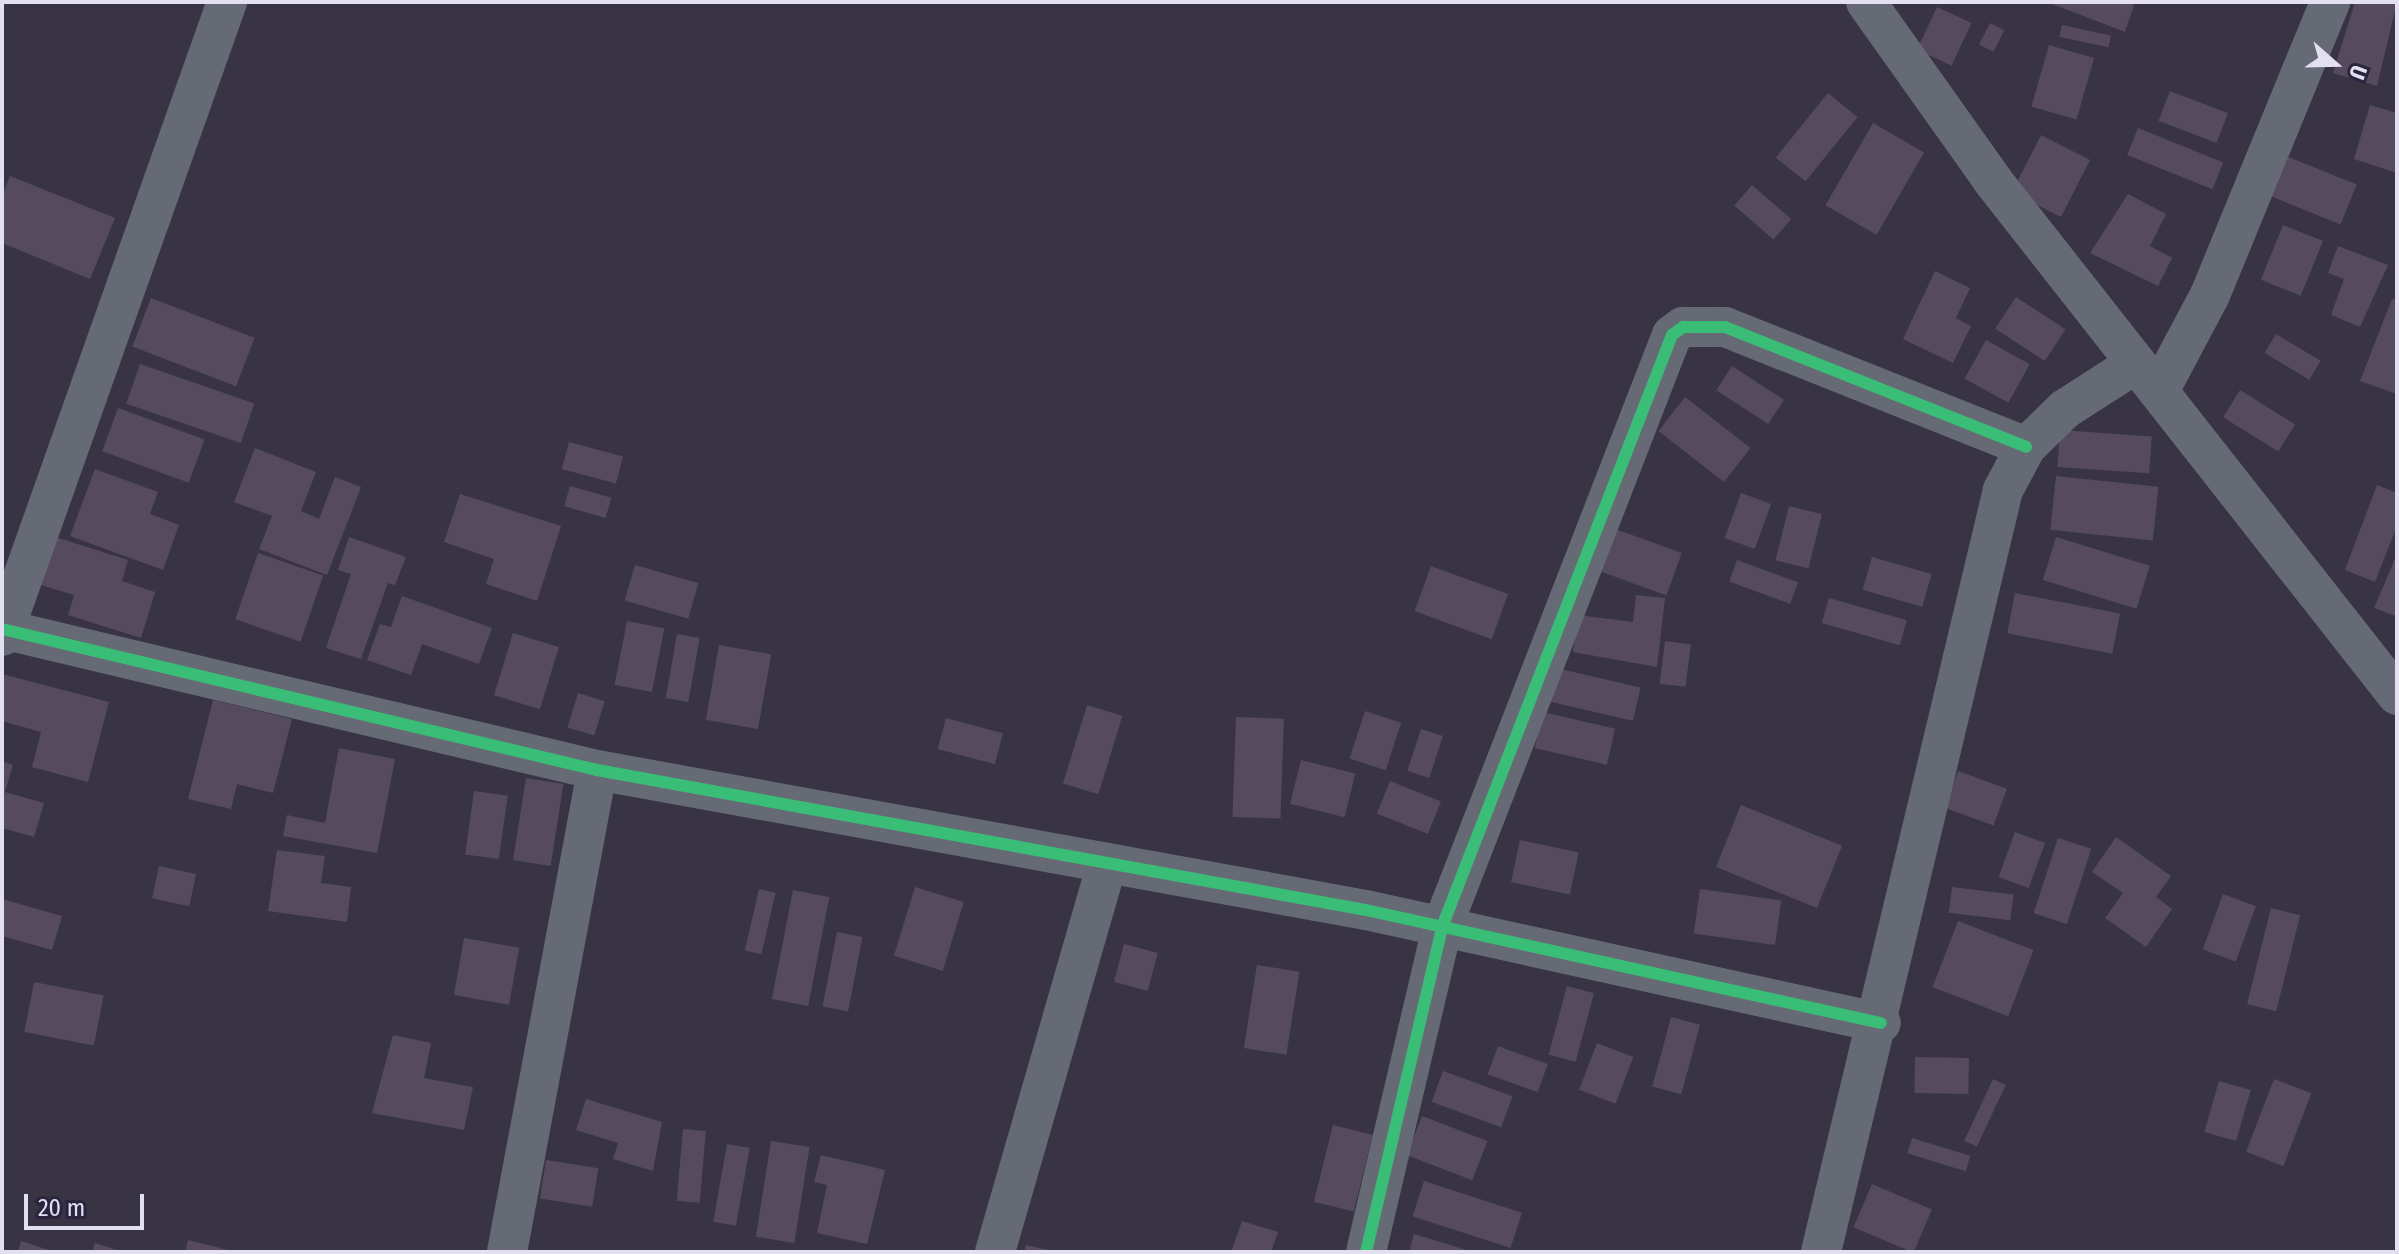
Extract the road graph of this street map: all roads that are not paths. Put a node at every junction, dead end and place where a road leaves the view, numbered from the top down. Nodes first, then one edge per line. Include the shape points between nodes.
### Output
1 (227, 2) edge
2 (1866, 2) edge
3 (2330, 2) edge
4 (2148, 376) junction
5 (2026, 447) junction
6 (3, 632) edge
7 (2397, 695) edge
8 (597, 770) junction
9 (1107, 863) junction
10 (1442, 927) junction
11 (1881, 1023) junction
12 (507, 1252) edge
13 (995, 1252) edge
14 (1366, 1252) edge
15 (1821, 1252) edge

1 - 6 street
2 - 4 street
3 - 4 street via 2210,295
4 - 5 street via 2065,409
4 - 7 street
5 - 10 street via 1725,327 1683,327 1672,335
5 - 11 street via 2003,490 1969,614
6 - 8 street
8 - 9 street
8 - 12 street
9 - 10 street
9 - 13 street
10 - 11 street
10 - 14 street
11 - 15 street

